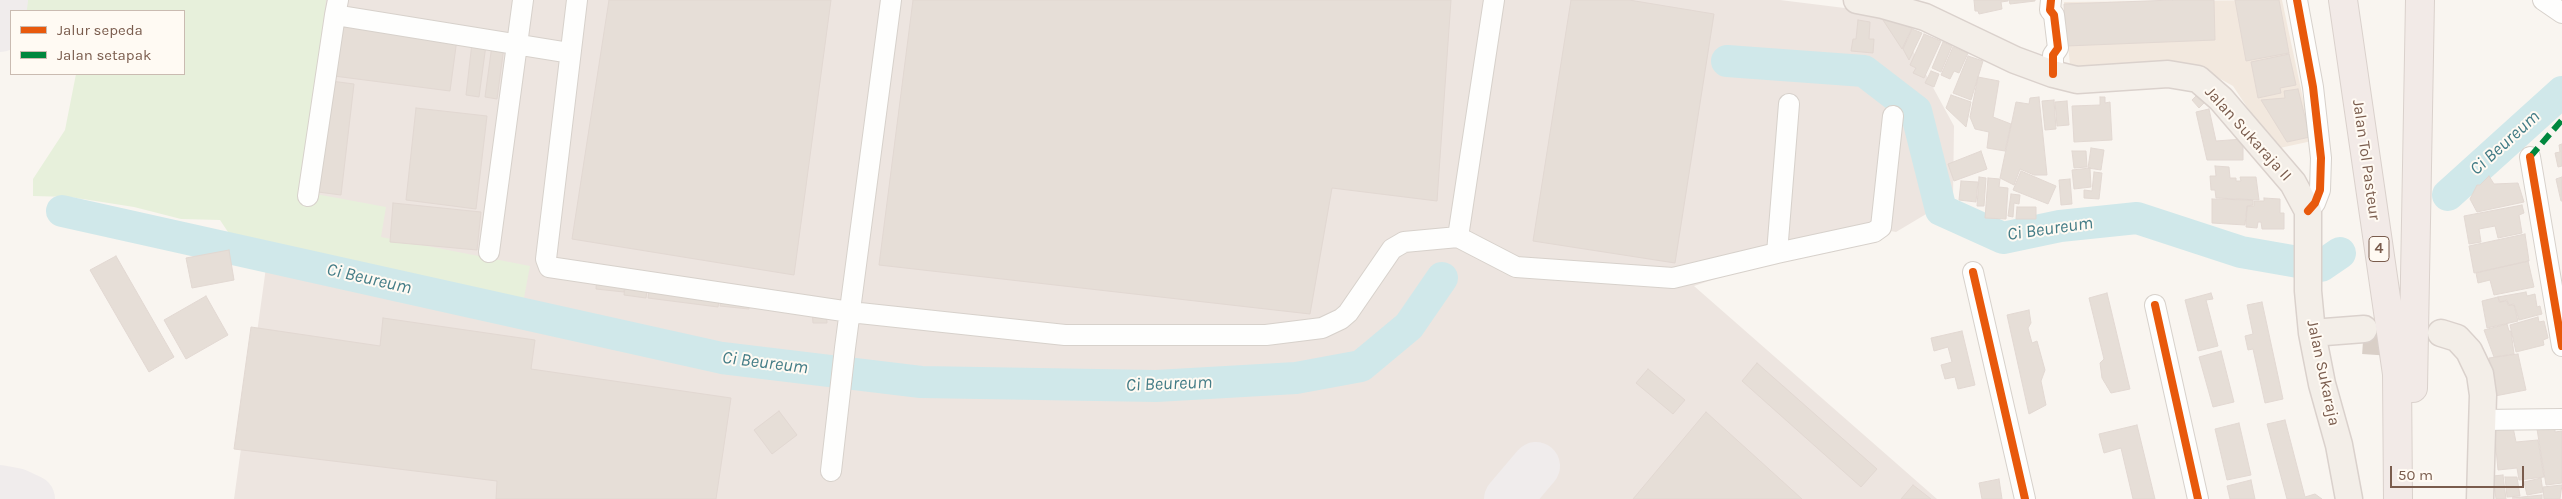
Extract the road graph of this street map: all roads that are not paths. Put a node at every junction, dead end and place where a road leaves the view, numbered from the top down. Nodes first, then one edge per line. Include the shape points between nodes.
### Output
1 (523, 0) edge
2 (577, 0) edge
3 (891, 0) edge
4 (1494, 0) edge
5 (1857, 0) edge
6 (2297, 0) edge
7 (2343, 0) edge
8 (2360, 0) edge
9 (2420, 0) edge
10 (2543, 0) edge
11 (1883, 2) edge
12 (2050, 5) edge
13 (336, 7) edge
14 (1926, 9) edge
15 (2562, 13) edge
16 (517, 45) junction
17 (570, 53) junction
18 (2053, 64) junction
19 (1789, 104) dead end
20 (1893, 116) dead end
21 (2530, 157) dead end
22 (308, 196) dead end
23 (2306, 207) junction
24 (1458, 237) junction
25 (2309, 245) joint
26 (489, 252) dead end
27 (1777, 253) junction
28 (1974, 272) dead end
29 (2155, 305) dead end
30 (850, 312) junction
31 (2312, 333) junction
32 (2355, 334) tunnel mouth
33 (2440, 340) tunnel mouth
34 (2562, 346) edge
35 (2412, 370) junction
36 (2562, 419) edge
37 (2482, 420) junction
38 (831, 462) dead end
39 (2025, 499) edge
40 (2198, 499) edge
41 (2349, 499) edge
42 (2398, 499) edge
43 (2417, 499) edge
44 (2480, 499) edge

1 - 16 street
2 - 17 street
3 - 30 street
4 - 24 street
5 - 11 main road, Jalan Sukaraja II
6 - 23 street via 2318,126
7 - 42 highway, Jalan Tol Pasteur / 4 via 2397,374
8 - 35 highway
9 - 35 highway
10 - 15 street
11 - 14 main road, Jalan Sukaraja II
12 - 18 street via 2041,15 2045,49
13 - 16 street
13 - 22 street
14 - 18 main road, Jalan Sukaraja II via 2016,60
16 - 17 street
16 - 26 street
17 - 30 street via 546,259 549,268
18 - 23 main road, Jalan Sukaraja II via 2078,80 2168,74 2198,80 2227,106 2293,183
19 - 27 street
20 - 27 street via 1881,227 1874,232
21 - 34 street
23 - 25 main road, Jalan Sukaraja II
24 - 27 street via 1516,267 1674,278
24 - 30 street via 1404,242 1392,249 1381,262 1341,319 1322,328 1276,334 1065,335
25 - 31 main road, Jalan Sukaraja via 2308,291
28 - 39 street
29 - 40 street
30 - 38 street
31 - 32 main road
31 - 41 main road, Jalan Sukaraja
33 - 37 main road via 2476,362 2483,395
35 - 43 highway
36 - 37 street
37 - 44 main road

